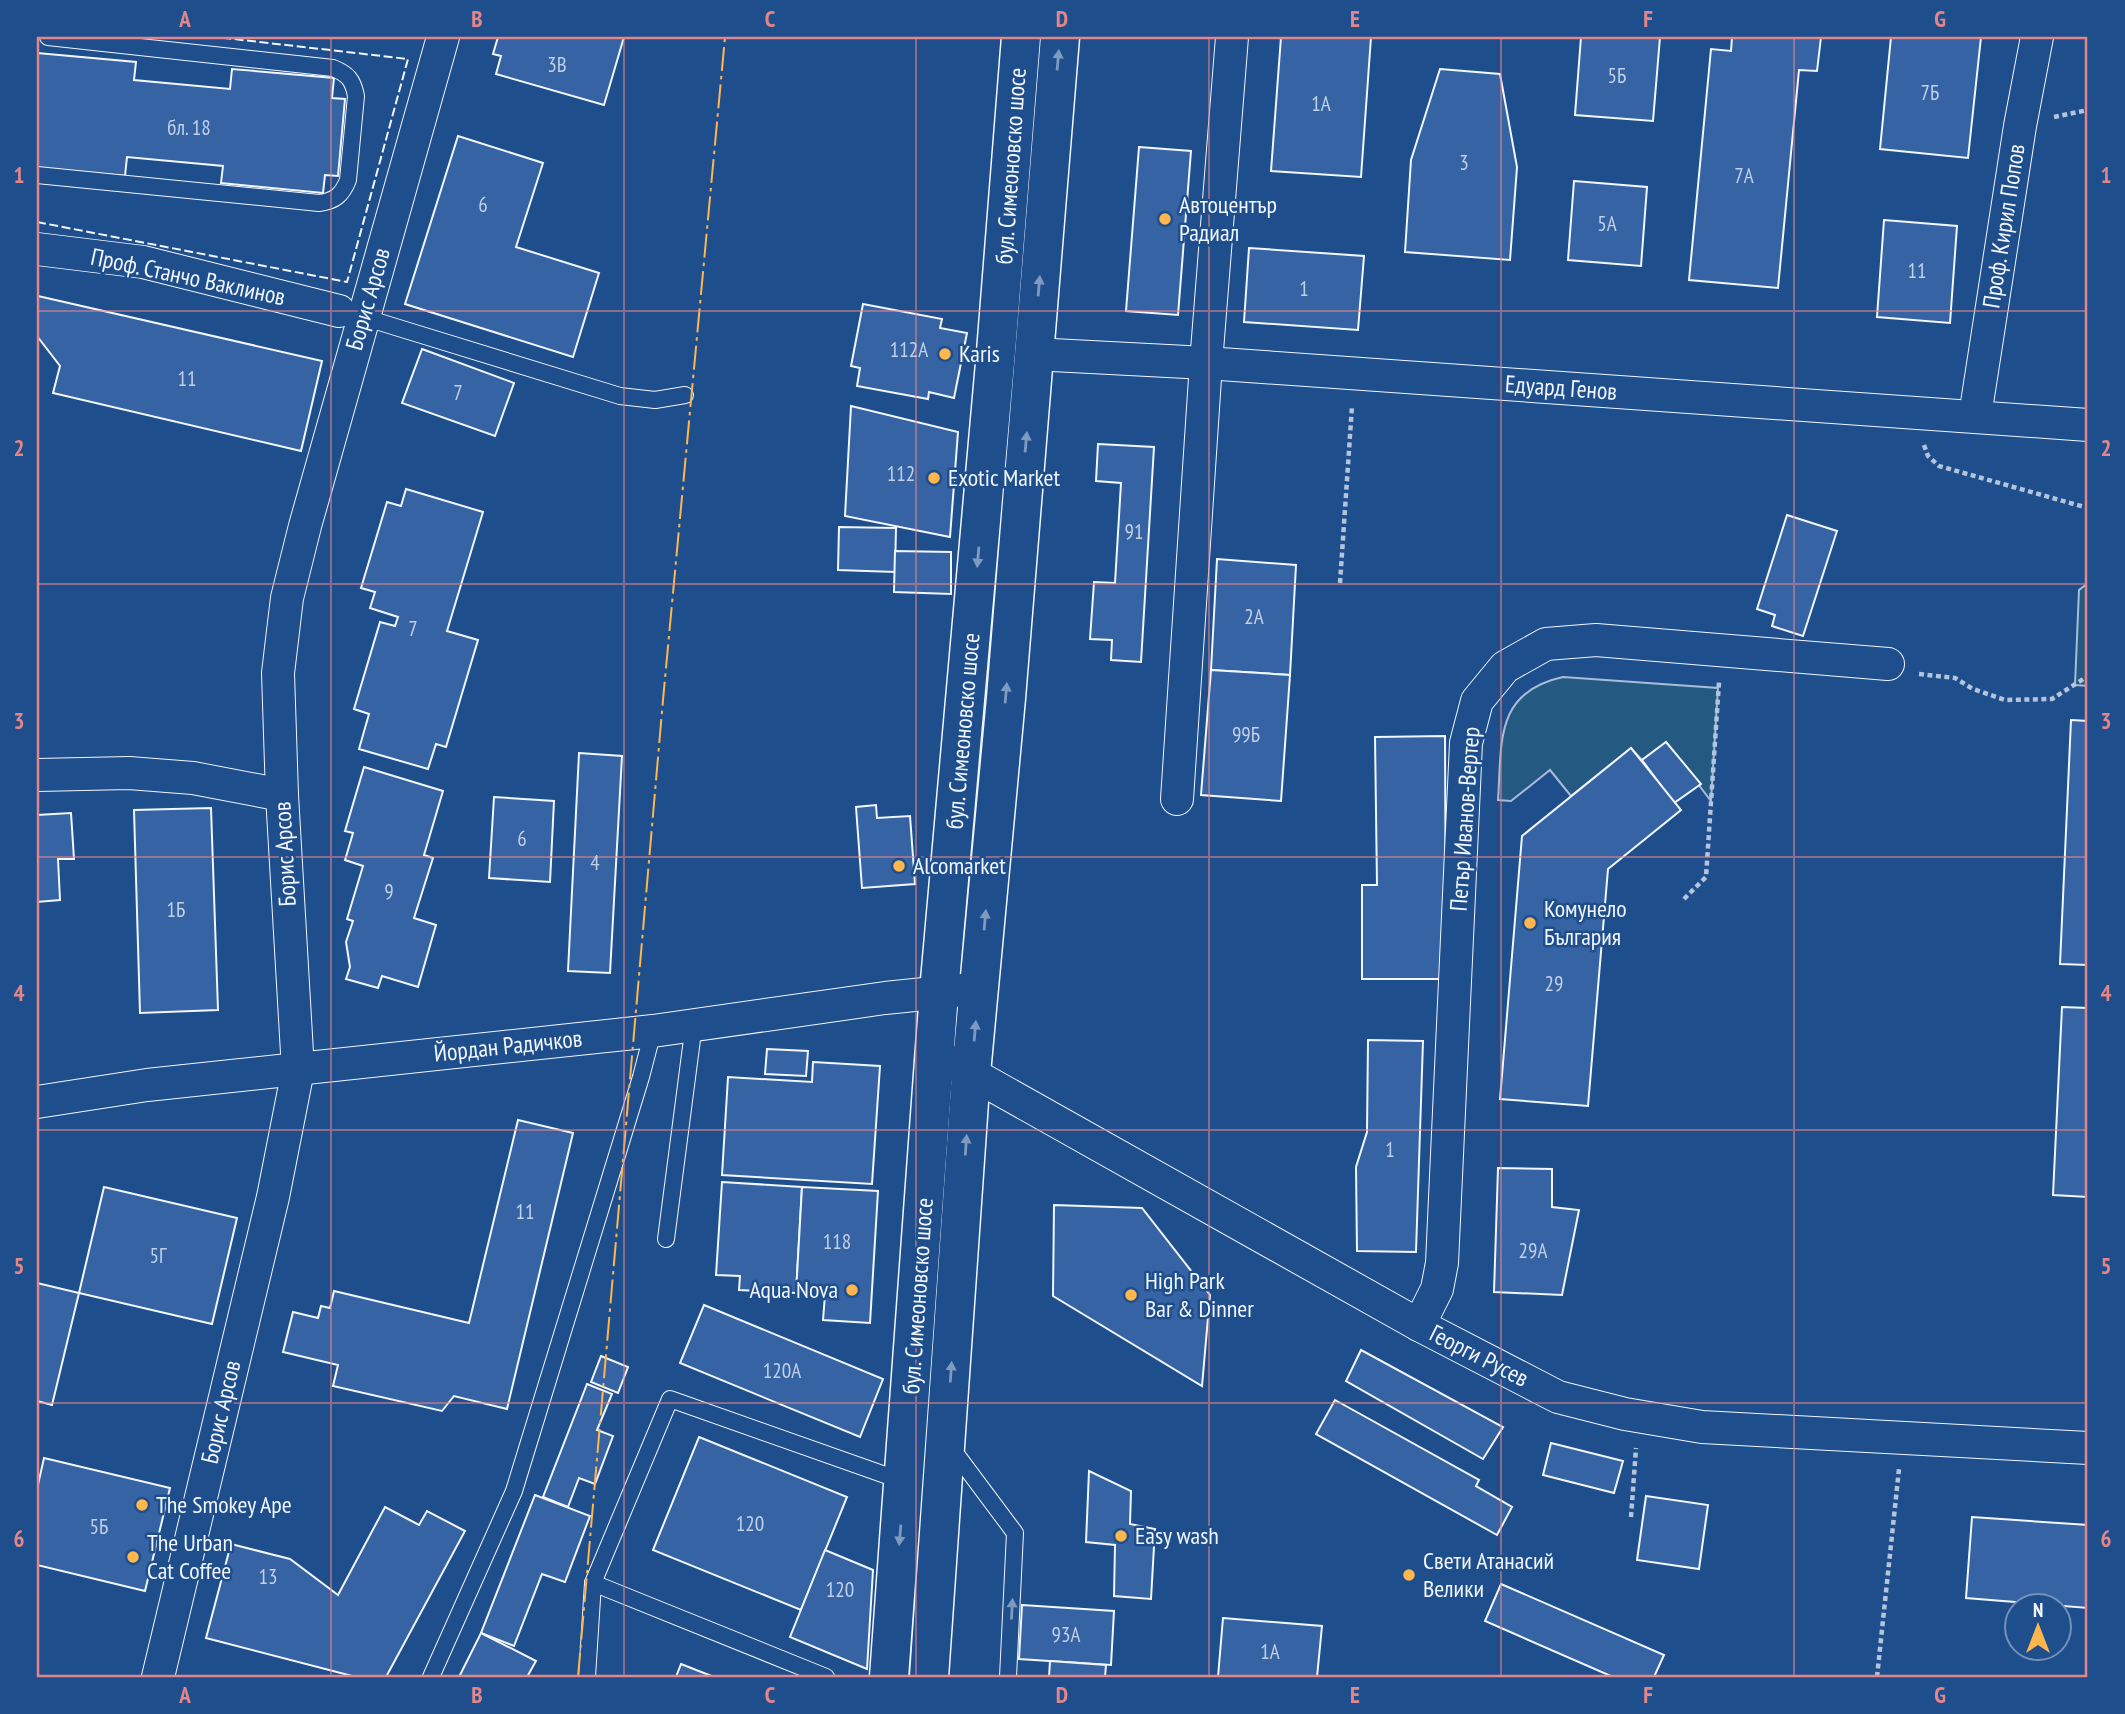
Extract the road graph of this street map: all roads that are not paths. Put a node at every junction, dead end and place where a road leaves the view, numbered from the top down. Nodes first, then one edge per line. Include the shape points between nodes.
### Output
1 (48, 37) edge
2 (443, 37) edge
3 (1021, 37) edge
4 (1059, 37) edge
5 (1232, 37) edge
6 (2037, 37) edge
7 (37, 175) edge
8 (37, 249) edge
9 (351, 314) junction
10 (1033, 354) junction
11 (1206, 363) junction
12 (685, 395) dead end
13 (1975, 416) junction
14 (2088, 425) edge
15 (1888, 664) road end
16 (37, 775) edge
17 (282, 795) junction
18 (1177, 799) dead end
19 (979, 988) junction
20 (939, 992) junction
21 (694, 1024) junction
22 (653, 1031) junction
23 (934, 1054) junction
24 (298, 1070) junction
25 (971, 1073) junction
26 (37, 1102) edge
27 (666, 1239) dead end
28 (1419, 1325) junction
29 (946, 1440) junction
30 (2088, 1448) edge
31 (905, 1482) junction
32 (593, 1583) junction
33 (158, 1677) edge
34 (431, 1677) edge
35 (587, 1677) edge
36 (826, 1677) edge
37 (889, 1677) edge
38 (929, 1677) edge
39 (1008, 1677) edge

1 - 7 lane via 333,68 345,72 354,83 356,96 348,180 332,201
2 - 9 street, Борис Арсов
3 -> 20 main road, бул. Симеоновско шосе
10 -> 4 main road, бул. Симеоновско шосе
5 - 11 street
6 - 13 street, Проф. Кирил Попов
8 - 9 street, Проф. Станчо Ваклинов via 143,262
9 - 12 lane via 620,396 655,400
9 - 17 street, Борис Арсов via 288,598 278,673
10 - 11 street, Едуард Генов
19 -> 10 main road, бул. Симеоновско шосе
11 - 13 street, Едуард Генов
11 - 18 street
13 - 14 street, Едуард Генов
15 - 28 street, Петър Иванов-Вертер via 1596,640 1545,644 1505,667 1477,701 1466,743 1442,1263 1437,1289
16 - 17 street via 192,778
17 - 24 street, Борис Арсов
19 - 20 street, Йордан Радичков
25 -> 19 main road, бул. Симеоновско шосе
20 - 21 street, Йордан Радичков
20 - 23 main road, бул. Симеоновско шосе
21 - 22 street, Йордан Радичков
21 - 27 lane
22 - 24 street, Йордан Радичков
22 - 34 lane via 514,1491
23 - 25 street, Георги Русев
23 - 31 main road, бул. Симеоновско шосе
24 - 26 street, Йордан Радичков
24 - 33 street, Борис Арсов via 273,1197
25 - 28 street, Георги Русев
29 -> 25 main road, бул. Симеоновско шосе
28 - 30 street, Георги Русев via 1558,1396 1639,1417 1702,1427
29 - 38 main road, бул. Симеоновско шосе
39 -> 29 lane via 1015,1533
31 - 32 lane via 670,1399
31 -> 37 main road, бул. Симеоновско шосе
32 - 35 lane
32 - 36 lane

